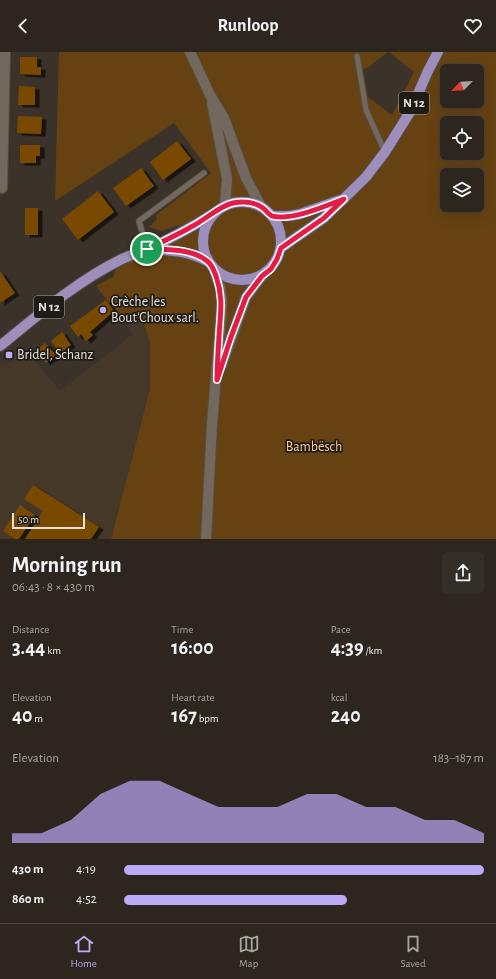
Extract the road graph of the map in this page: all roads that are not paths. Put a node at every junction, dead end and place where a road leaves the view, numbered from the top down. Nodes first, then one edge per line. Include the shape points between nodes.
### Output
1 (5, 52) edge
2 (190, 52) edge
3 (438, 52) edge
4 (357, 56) dead end
5 (210, 95) junction
6 (386, 152) junction
7 (204, 172) dead end
8 (2, 188) dead end
9 (344, 199) junction
10 (225, 206) junction
11 (262, 208) junction
12 (213, 214) junction
13 (272, 216) junction
14 (281, 248) junction
15 (147, 249) junction
16 (207, 261) junction
17 (214, 270) junction
18 (262, 276) junction
19 (0, 346) edge
20 (217, 380) junction
21 (206, 539) edge

1 - 8 main road
2 - 5 main road
3 - 6 main road, N 12 via 410,112
4 - 6 lane via 366,110
5 - 10 main road via 227,179
5 - 11 main road via 224,118 246,178
6 - 9 main road, N 12
7 - 15 lane via 139,221
9 - 13 main road, N 12 via 300,214
9 - 14 main road, N 12 via 324,218
10 - 11 main road via 234,202 244,202
10 - 12 main road
11 - 13 main road
12 - 15 main road, N 12 via 191,228
12 - 16 main road via 202,237
13 - 14 main road via 278,225
14 - 18 main road via 271,269
15 - 16 main road, N 12 via 179,251
15 - 19 main road, N 12 via 123,258 85,281
16 - 17 main road
17 - 18 main road via 232,280 252,280
17 - 20 main road via 222,303
18 - 20 main road via 246,297
20 - 21 main road

